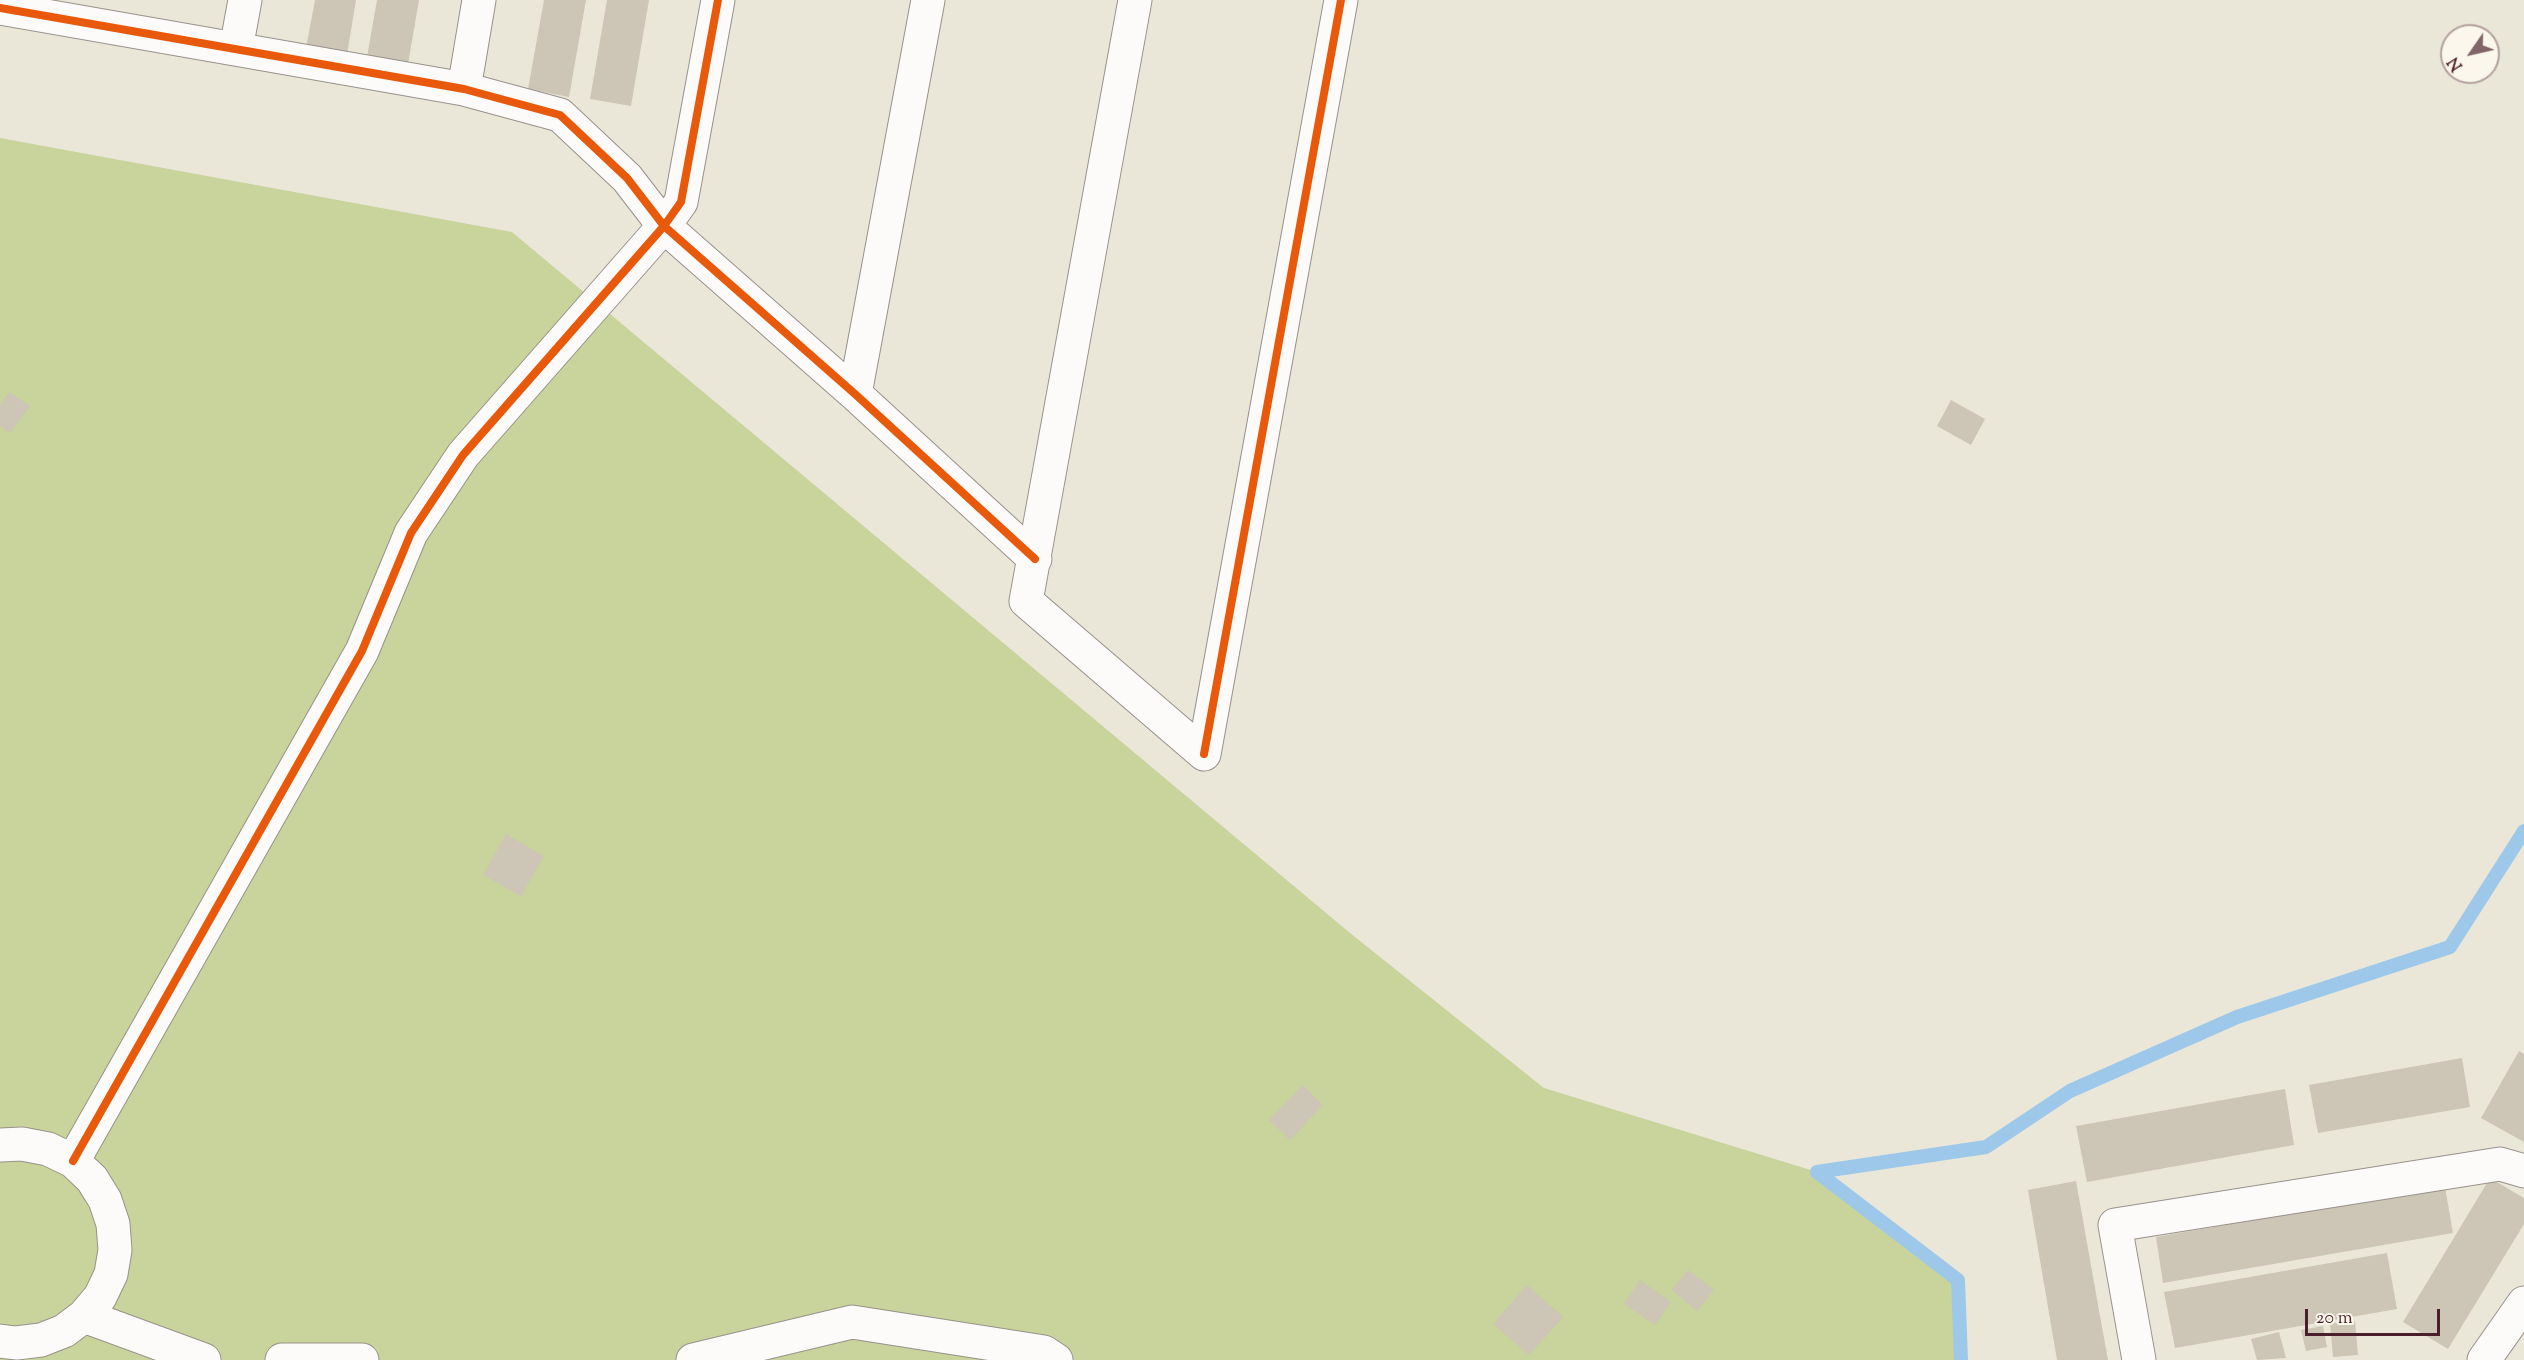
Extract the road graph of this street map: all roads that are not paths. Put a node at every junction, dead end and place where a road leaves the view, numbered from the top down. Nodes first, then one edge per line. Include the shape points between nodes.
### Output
1 (245, 0) edge
2 (479, 0) edge
3 (718, 0) edge
4 (928, 0) edge
5 (1135, 0) edge
6 (1341, 0) edge
7 (8, 6) edge
8 (236, 49) junction
9 (464, 89) junction
10 (664, 226) junction
11 (855, 394) junction
12 (1035, 559) junction
13 (0, 1145) edge
14 (73, 1161) junction
15 (2524, 1171) edge
16 (2524, 1303) edge
17 (84, 1316) junction
18 (0, 1341) edge
19 (204, 1360) edge
20 (282, 1360) edge
21 (362, 1360) edge
22 (693, 1360) edge
23 (1056, 1360) edge
24 (2139, 1360) edge
25 (2484, 1360) edge

1 - 8 street
2 - 9 street
3 - 10 street via 681,202
4 - 11 street
5 - 12 street
6 - 12 street via 1204,754 1026,601
7 - 8 street
8 - 9 street
9 - 10 street via 560,115 627,178
10 - 11 street
10 - 14 street via 463,455 411,533 362,651
11 - 12 street
13 - 14 street via 48,1149
14 - 17 street via 92,1179 105,1200 113,1224 115,1250 100,1297
15 - 24 street via 2500,1164 2115,1225
16 - 25 street
17 - 18 street via 64,1331 41,1340
17 - 19 street
20 - 21 street
22 - 23 street via 852,1322 1044,1352

